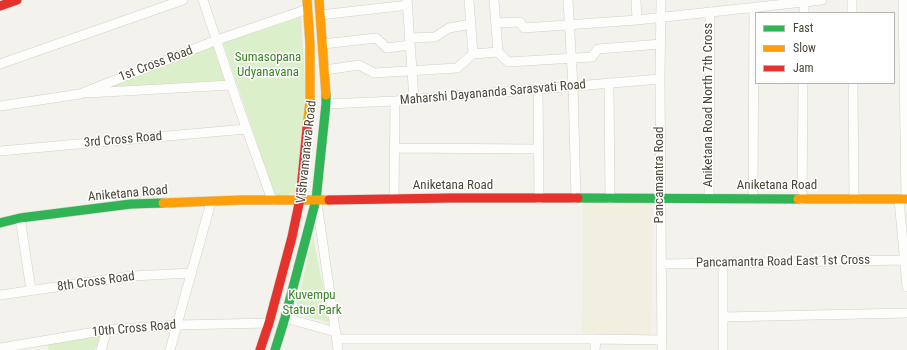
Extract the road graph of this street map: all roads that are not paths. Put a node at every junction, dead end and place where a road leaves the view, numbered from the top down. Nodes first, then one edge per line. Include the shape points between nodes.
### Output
1 (18, 0) edge
2 (183, 0) edge
3 (203, 0) edge
4 (319, 0) edge
5 (469, 0) edge
6 (494, 0) edge
7 (568, 0) edge
8 (636, 0) edge
9 (661, 0) edge
10 (822, 0) edge
11 (852, 0) edge
12 (903, 0) edge
13 (804, 1) edge
14 (407, 2) edge
15 (308, 4) edge
16 (0, 6) edge
17 (754, 7) junction
18 (710, 12) junction
19 (804, 12) edge
20 (852, 12) edge
21 (320, 15) junction
22 (661, 18) junction
23 (637, 20) junction
24 (496, 23) junction
25 (471, 24) junction
26 (569, 24) junction
27 (216, 40) junction
28 (410, 42) junction
29 (323, 44) junction
30 (661, 44) junction
31 (498, 52) junction
32 (474, 54) junction
33 (571, 58) junction
34 (0, 64) edge
35 (325, 70) junction
36 (412, 70) junction
37 (660, 79) junction
38 (609, 83) junction
39 (803, 84) edge
40 (853, 84) edge
41 (231, 85) junction
42 (573, 86) junction
43 (538, 89) junction
44 (80, 94) junction
45 (414, 99) junction
46 (395, 101) junction
47 (326, 104) junction
48 (0, 106) edge
49 (246, 129) junction
50 (395, 148) junction
51 (538, 149) junction
52 (0, 151) edge
53 (709, 198) junction
54 (300, 199) junction
55 (394, 199) junction
56 (539, 199) junction
57 (576, 199) junction
58 (610, 199) junction
59 (660, 199) junction
60 (753, 199) junction
61 (854, 199) junction
62 (904, 199) edge
63 (272, 200) junction
64 (316, 200) junction
65 (802, 200) junction
66 (211, 202) junction
67 (20, 218) junction
68 (0, 223) edge
69 (905, 260) junction
70 (723, 263) junction
71 (661, 264) junction
72 (192, 273) junction
73 (907, 287) edge
74 (31, 290) junction
75 (0, 295) edge
76 (907, 312) edge
77 (723, 317) junction
78 (285, 318) junction
79 (269, 323) junction
80 (177, 325) junction
81 (106, 330) junction
82 (336, 335) junction
83 (596, 339) junction
84 (662, 340) junction
85 (41, 346) edge
86 (0, 348) edge
87 (101, 350) edge
88 (170, 350) edge
89 (260, 350) edge
90 (275, 350) edge
91 (338, 350) edge
92 (595, 350) edge
93 (662, 350) edge
94 (723, 350) edge

1 - 16 street
2 - 34 street
3 - 27 street
4 - 21 street, Vishvamanava Road
5 - 25 street
6 - 24 street
7 - 26 street
8 - 23 street
9 - 22 street, Pancamantra Road
10 - 13 street
11 - 20 street
12 - 62 street
13 - 17 street
13 - 19 street
14 - 21 street
14 - 28 street
15 - 27 street, 1st Cross Road
15 - 54 street, Vishvamanava Road via 310,101
17 - 18 street
17 - 60 street
18 - 22 street
18 - 53 street, Aniketana Road North 7th Cross
21 - 29 street, Vishvamanava Road
22 - 23 street
22 - 30 street, Pancamantra Road
23 - 26 street
24 - 26 street via 520,22 524,28
24 - 31 street
25 - 28 street via 449,28 435,37
25 - 32 street
26 - 33 street
27 - 41 street
27 - 44 street, 1st Cross Road
28 - 29 street via 387,48 376,38
28 - 36 street
29 - 35 street, Vishvamanava Road
30 - 33 street via 598,49 592,57
30 - 37 street, Pancamantra Road
31 - 32 street
31 - 33 street via 508,62
32 - 36 street via 457,68
33 - 42 street
35 - 36 street via 359,65 374,73
35 - 47 street, Vishvamanava Road
36 - 45 street
37 - 38 street, Maharshi Dayananda Sarasvati Road
37 - 59 street, Pancamantra Road
38 - 42 street, Maharshi Dayananda Sarasvati Road
38 - 58 street
39 - 65 street
40 - 61 street
41 - 44 street
41 - 49 street
42 - 43 street, Maharshi Dayananda Sarasvati Road
42 - 57 street
43 - 45 street, Maharshi Dayananda Sarasvati Road
43 - 51 street
44 - 48 street, 1st Cross Road
45 - 46 street, Maharshi Dayananda Sarasvati Road
46 - 47 street, Maharshi Dayananda Sarasvati Road
46 - 50 street
47 - 64 street, Vishvamanava Road
49 - 52 street, 3rd Cross Road
49 - 63 street
50 - 51 street
50 - 55 street
51 - 56 street
53 - 59 street, Aniketana Road
53 - 60 street, Aniketana Road
54 - 63 street, Aniketana Road
54 - 64 street, Aniketana Road
54 - 79 street, Vishvamanava Road
55 - 56 street, Aniketana Road
55 - 64 street, Aniketana Road
56 - 57 street, Aniketana Road
57 - 58 street, Aniketana Road
58 - 59 street, Aniketana Road
59 - 71 street, Pancamantra Road
60 - 65 street, Aniketana Road
61 - 62 street, Aniketana Road
61 - 65 street, Aniketana Road
62 - 69 street
63 - 66 street, Aniketana Road
64 - 78 street, Vishvamanava Road
64 - 82 street
66 - 67 street, Aniketana Road via 131,204
66 - 72 street
67 - 68 street, Aniketana Road
67 - 74 street
69 - 70 street, Pancamantra Road East 1st Cross
69 - 73 street
70 - 71 street, Pancamantra Road East 1st Cross
70 - 77 street
71 - 84 street, Pancamantra Road
72 - 74 street, 8th Cross Road via 132,276
72 - 80 street
74 - 75 street, 8th Cross Road
76 - 77 street
77 - 94 street
78 - 82 street
78 - 90 street, Vishvamanava Road
79 - 80 street, 10th Cross Road
79 - 89 street, Vishvamanava Road
80 - 81 street, 10th Cross Road
80 - 88 street
81 - 85 street, 10th Cross Road
81 - 87 street
82 - 83 street
82 - 91 street
83 - 84 street
83 - 92 street
84 - 93 street, Pancamantra Road
85 - 86 street, 10th Cross Road

